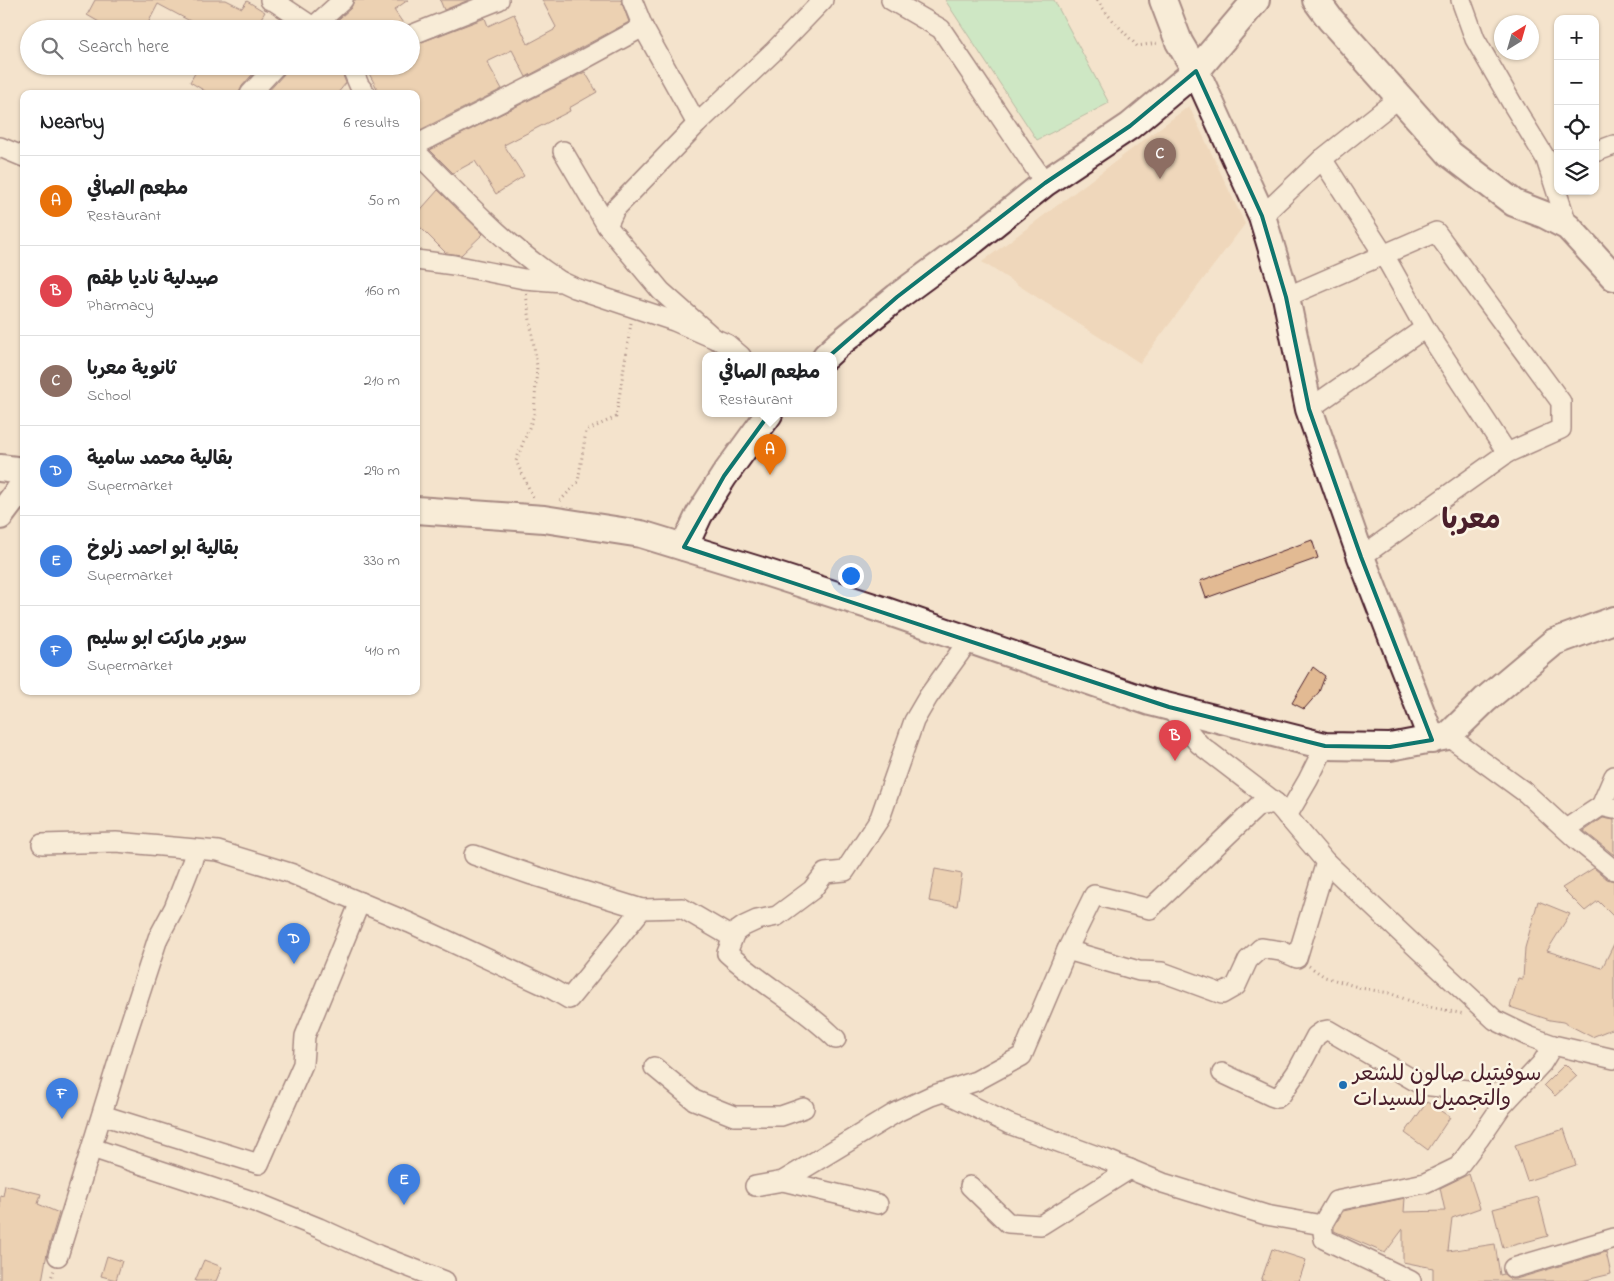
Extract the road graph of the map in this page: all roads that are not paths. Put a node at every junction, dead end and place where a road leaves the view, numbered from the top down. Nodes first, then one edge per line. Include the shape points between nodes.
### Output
1 (273, 0) edge
2 (343, 0) edge
3 (498, 0) edge
4 (632, 0) edge
5 (823, 0) edge
6 (892, 0) edge
7 (1163, 0) edge
8 (1256, 0) edge
9 (1316, 0) edge
10 (1461, 0) edge
11 (302, 20) edge
12 (322, 20) edge
13 (643, 27) junction
14 (420, 31) edge
15 (1196, 71) junction
16 (268, 75) edge
17 (353, 75) edge
18 (254, 90) edge
19 (357, 90) edge
20 (1400, 97) junction
21 (697, 124) junction
22 (420, 143) edge
23 (1614, 145) edge
24 (0, 147) edge
25 (562, 151) dead end
26 (1599, 151) edge
27 (20, 156) edge
28 (420, 156) edge
29 (1322, 158) junction
30 (1552, 158) edge
31 (1045, 183) junction
32 (1262, 216) junction
33 (607, 226) junction
34 (1568, 227) junction
35 (1384, 256) junction
36 (420, 261) edge
37 (1614, 277) edge
38 (562, 282) junction
39 (1286, 297) junction
40 (1425, 328) junction
41 (715, 339) junction
42 (736, 352) edge
43 (830, 352) edge
44 (1308, 409) junction
45 (767, 417) edge
46 (1507, 453) junction
47 (0, 468) edge
48 (20, 470) edge
49 (20, 489) edge
50 (420, 510) edge
51 (0, 516) edge
52 (684, 547) junction
53 (1361, 557) junction
54 (1614, 620) edge
55 (969, 640) junction
56 (1169, 708) junction
57 (1440, 738) junction
58 (1325, 746) junction
59 (1614, 776) edge
60 (1607, 808) edge
61 (1281, 809) junction
62 (1566, 829) junction
63 (42, 844) dead end
64 (195, 850) junction
65 (474, 855) dead end
66 (1326, 862) junction
67 (1614, 870) edge
68 (360, 902) junction
69 (642, 909) junction
70 (735, 932) junction
71 (1067, 950) junction
72 (836, 1039) dead end
73 (1553, 1045) junction
74 (1614, 1059) edge
75 (654, 1067) dead end
76 (1222, 1073) dead end
77 (1518, 1088) junction
78 (944, 1092) junction
79 (804, 1108) dead end
80 (102, 1114) junction
81 (92, 1148) junction
82 (1130, 1169) junction
83 (783, 1181) junction
84 (755, 1186) dead end
85 (970, 1186) dead end
86 (878, 1204) dead end
87 (1322, 1225) junction
88 (1614, 1238) edge
89 (58, 1256) dead end
90 (1513, 1268) dead end
91 (445, 1281) edge
92 (1411, 1281) edge

1 - 11 street
2 - 12 street
3 - 14 street
4 - 13 street
5 - 21 street
6 - 31 street via 941,29
7 - 15 main road via 1179,42
8 - 15 main road
9 - 20 main road
10 - 30 street via 1475,39 1513,106
13 - 21 street
13 - 22 street
15 - 31 main road via 1130,126
15 - 32 main road
16 - 18 street
17 - 19 street
20 - 29 street
20 - 34 main road via 1450,154 1514,203
21 - 33 street via 615,209
23 - 26 street
24 - 27 street
25 - 33 street
28 - 38 street via 495,231 538,267
29 - 32 street
29 - 35 street
30 - 34 street
31 - 43 main road
32 - 39 main road
33 - 41 street via 661,291
34 - 37 main road
35 - 39 street
35 - 40 street
35 - 46 street via 1436,232 1561,402 1561,429
36 - 38 street via 524,279
38 - 41 street via 674,321
39 - 44 main road
40 - 44 street
40 - 46 street
41 - 42 street
44 - 53 main road
45 - 52 main road via 724,476
46 - 53 street
47 - 48 main road
49 - 51 main road
50 - 52 main road via 544,519 641,534
52 - 55 main road
53 - 57 main road
54 - 57 main road via 1554,642
55 - 56 main road
55 - 70 street via 914,720 880,818 845,871 825,873 812,890 777,916 756,920
56 - 58 main road
56 - 61 street via 1199,744
57 - 58 main road via 1390,747
57 - 62 street via 1526,793
58 - 61 street via 1308,780
59 - 60 street
60 - 62 street
61 - 66 street
61 - 71 street via 1258,806 1150,908 1094,895
62 - 67 street
63 - 64 street via 116,842
64 - 68 street via 218,851 290,873
64 - 80 street via 174,908 158,938
65 - 69 street
66 - 71 street via 1297,958 1282,950 1261,948 1248,960 1236,986 1222,994 1162,972 1139,971
66 - 73 street via 1495,1020
68 - 69 street via 569,998
68 - 80 street via 305,1036 303,1064 259,1164
69 - 70 street via 682,908 730,936
70 - 72 street via 727,953
71 - 78 street via 1022,1056 976,1080
73 - 74 street
73 - 77 street via 1542,1063
75 - 79 street via 694,1100 734,1116 781,1116
76 - 77 street via 1277,1098 1298,1070 1316,1036 1328,1030 1422,1085 1494,1092
77 - 87 street via 1458,1167 1425,1183 1336,1201
78 - 82 street via 1009,1124
78 - 83 street via 897,1112
80 - 81 street
81 - 89 street
81 - 91 street via 256,1202
82 - 85 street via 1041,1225 1008,1223
82 - 87 street via 1266,1215
83 - 84 street
83 - 86 street
87 - 92 street via 1324,1239
88 - 90 street

